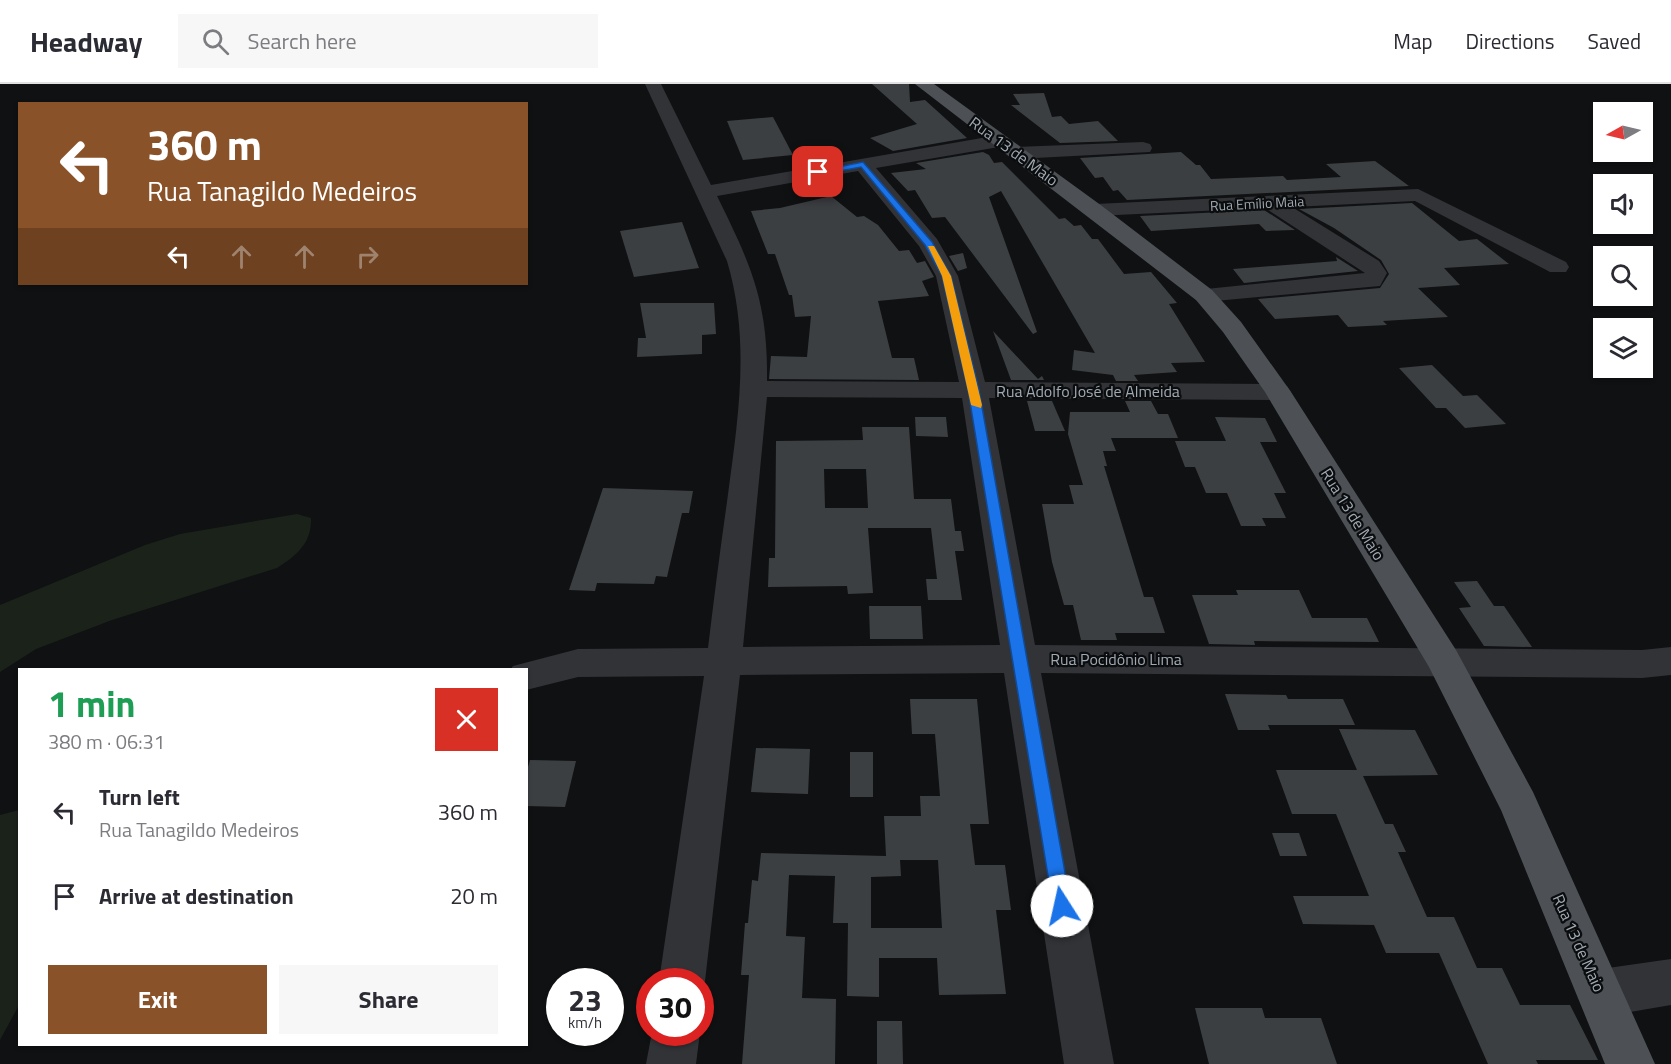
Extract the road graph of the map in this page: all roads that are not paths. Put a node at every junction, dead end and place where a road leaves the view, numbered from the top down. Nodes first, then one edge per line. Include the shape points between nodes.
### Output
1 (653, 84) edge
2 (926, 85) edge
3 (1008, 147) junction
4 (1143, 148) dead end
5 (863, 165) junction
6 (704, 192) junction
7 (1271, 202) junction
8 (1095, 210) junction
9 (1558, 267) dead end
10 (1204, 295) junction
11 (753, 388) junction
12 (974, 390) junction
13 (1278, 392) junction
14 (1020, 658) junction
15 (1443, 660) junction
16 (725, 661) junction
17 (1671, 661) edge
18 (528, 676) edge
19 (684, 968) edge
20 (1671, 982) edge
21 (1601, 993) junction
22 (673, 1046) edge
23 (671, 1064) edge
24 (1089, 1064) edge
25 (1630, 1064) edge

1 - 6 street
2 - 3 main road, Rua 13 de Maio
3 - 4 street
3 - 5 street
3 - 8 main road, Rua 13 de Maio
5 - 6 street
5 - 12 street via 929,244 947,276
6 - 11 street via 748,284 753,317
7 - 8 street, Rua Emílio Maia
7 - 9 street, Rua Emílio Maia via 1418,195
7 - 10 street via 1371,266 1376,273 1372,281
8 - 10 main road, Rua 13 de Maio
10 - 13 main road, Rua 13 de Maio
11 - 12 street, Rua Adolfo José de Almeida
11 - 16 street
12 - 13 street, Rua Adolfo José de Almeida
12 - 14 street
13 - 15 main road, Rua 13 de Maio
14 - 15 street, Rua Pocidônio Lima
14 - 16 street, Rua Pocidônio Lima
14 - 24 street
15 - 17 street, Rua Pocidônio Lima via 1642,664
15 - 21 main road, Rua 13 de Maio via 1519,806
16 - 18 street, Rua Pocidônio Lima via 579,663
16 - 19 street
20 - 21 street
21 - 25 main road, Rua 13 de Maio
22 - 23 street

